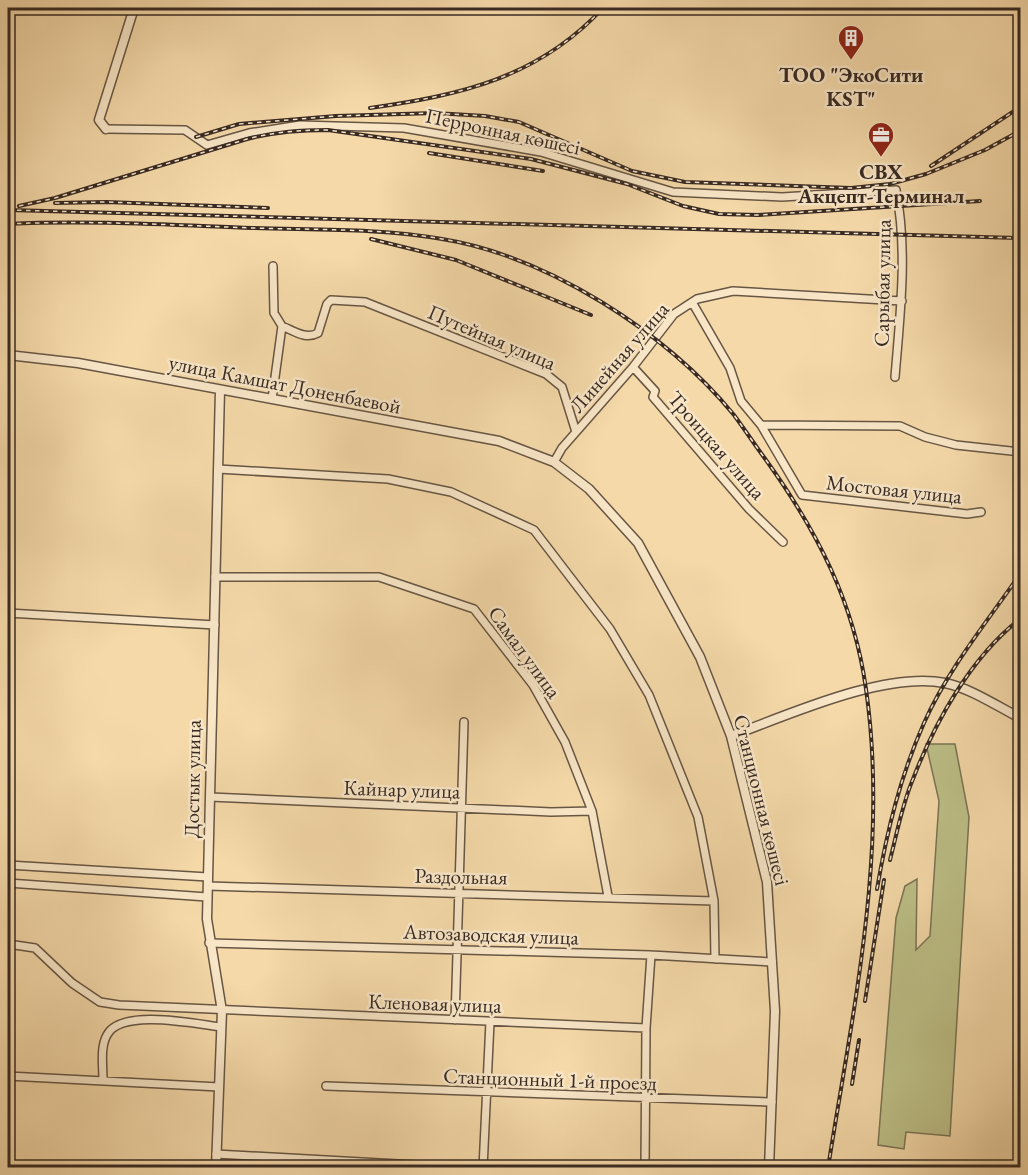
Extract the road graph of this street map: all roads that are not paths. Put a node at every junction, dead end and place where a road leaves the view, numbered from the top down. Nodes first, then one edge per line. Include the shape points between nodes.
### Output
1 (134, 8) edge
2 (106, 129) joint
3 (896, 190) joint
4 (273, 266) dead end
5 (902, 301) junction
6 (692, 302) junction
7 (282, 326) junction
8 (8, 355) edge
9 (633, 367) junction
10 (895, 377) dead end
11 (219, 390) junction
12 (272, 399) junction
13 (761, 424) junction
14 (576, 432) junction
15 (1020, 452) edge
16 (554, 462) junction
17 (218, 469) junction
18 (981, 512) dead end
19 (783, 542) dead end
20 (215, 577) junction
21 (8, 613) edge
22 (215, 625) junction
23 (1020, 718) edge
24 (464, 722) dead end
25 (731, 736) junction
26 (210, 797) junction
27 (462, 808) junction
28 (592, 810) junction
29 (8, 864) edge
30 (208, 881) junction
31 (8, 883) edge
32 (459, 893) junction
33 (608, 896) junction
34 (207, 897) junction
35 (714, 900) junction
36 (209, 943) junction
37 (8, 944) edge
38 (457, 950) junction
39 (651, 955) junction
40 (715, 959) junction
41 (772, 962) junction
42 (222, 1011) junction
43 (455, 1020) junction
44 (490, 1022) junction
45 (221, 1027) junction
46 (646, 1028) junction
47 (8, 1076) edge
48 (103, 1080) junction
49 (326, 1086) dead end
50 (219, 1087) junction
51 (487, 1093) junction
52 (647, 1099) junction
53 (772, 1102) junction
54 (216, 1154) junction
55 (216, 1167) edge
56 (447, 1167) edge
57 (471, 1167) edge
58 (483, 1167) edge
59 (645, 1167) edge
60 (769, 1167) edge

1 - 2 street via 99,120
2 - 3 street, Перронная көшесі via 185,130 207,145 249,133 300,126 404,128 541,152 673,192 782,197
3 - 5 street, Сарыбая улица via 902,221
4 - 7 street via 274,313
5 - 6 street, Линейная улица via 734,291
5 - 10 street, Сарыбая улица
6 - 9 street, Линейная улица via 674,314
6 - 13 street via 730,368 741,401
7 - 12 street
7 - 14 street, Путейная улица via 314,336 331,300 365,302 546,374 562,387
8 - 11 street, улица Камшат Доненбаевой via 50,358
9 - 14 street, Линейная улица
9 - 19 street, Троицкая улица via 655,391 653,397 749,509
11 - 12 street, улица Камшат Доненбаевой
11 - 17 street, Достык улица
12 - 16 street, улица Камшат Доненбаевой via 499,441
13 - 15 street via 900,426 956,445
13 - 18 street, Мостовая улица via 802,495 967,514
14 - 16 street, Линейная улица
16 - 25 street, Станционная көшесі via 589,489 638,543 700,657
17 - 20 street, Достык улица
17 - 35 street via 388,479 451,492 534,530 610,628 649,694 698,817
20 - 22 street, Достык улица
20 - 28 street, Самал улица via 379,577 474,609 533,685 565,742
21 - 22 street
22 - 26 street, Достык улица
23 - 25 street via 947,683 927,681 866,689
24 - 27 street
25 - 41 street, Станционная көшесі via 767,882
26 - 27 street, Кайнар улица
26 - 30 street, Достык улица
27 - 28 street, Кайнар улица
27 - 32 street
28 - 33 street, Самал улица
29 - 30 street, Раздольная
30 - 32 street, Раздольная
30 - 34 street, Достык улица
31 - 34 street
32 - 33 street, Раздольная
32 - 38 street
33 - 35 street, Раздольная
34 - 36 street, Достык улица
35 - 40 street
36 - 38 street, Автозаводская улица
36 - 42 street, Достык улица
37 - 42 street, Кленовая улица via 35,948 100,1002
38 - 39 street, Автозаводская улица
38 - 43 street
39 - 40 street, Автозаводская улица
39 - 46 street
40 - 41 street, Автозаводская улица
41 - 53 street, Станционная көшесі via 776,1011
42 - 43 street, Кленовая улица
42 - 45 street, Достык улица
43 - 44 street, Кленовая улица
44 - 46 street, Кленовая улица
44 - 51 street
45 - 48 street via 158,1020 125,1021 107,1033 103,1044
45 - 50 street, Достык улица
46 - 52 street
47 - 48 street
48 - 50 street
49 - 51 street, Станционный 1-й проезд
50 - 54 street, Достык улица
51 - 52 street, Станционный 1-й проезд
51 - 58 street
52 - 53 street, Станционный 1-й проезд
52 - 59 street
53 - 60 street, Станционная көшесі
54 - 55 street, Достык улица
54 - 56 street
56 - 57 street

